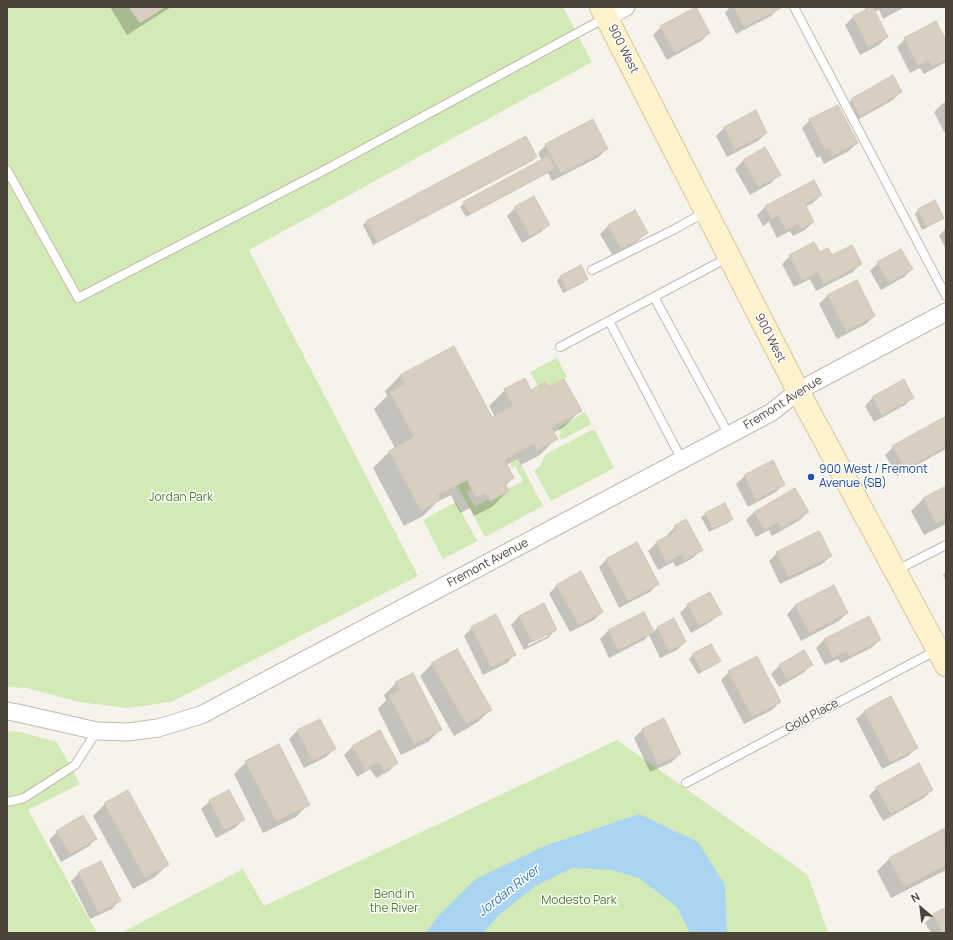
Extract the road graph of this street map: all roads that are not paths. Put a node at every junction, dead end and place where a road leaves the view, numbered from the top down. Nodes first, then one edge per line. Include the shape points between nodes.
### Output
1 (626, 7) edge
2 (794, 7) edge
3 (604, 12) edge
4 (7, 170) edge
5 (706, 211) junction
6 (729, 257) junction
7 (592, 270) dead end
8 (946, 296) edge
9 (654, 297) junction
10 (946, 312) edge
11 (609, 321) junction
12 (560, 347) dead end
13 (798, 391) junction
14 (729, 435) junction
15 (682, 460) junction
16 (946, 545) edge
17 (895, 572) junction
18 (942, 658) edge
19 (7, 712) edge
20 (97, 731) junction
21 (686, 783) dead end
22 (7, 802) edge

1 - 3 street
2 - 8 lane
3 - 4 lane via 321,172 78,298
3 - 5 main road, 900 West
5 - 6 main road, 900 West
5 - 7 lane
6 - 9 lane
6 - 13 main road, 900 West
9 - 11 lane
9 - 14 lane
10 - 13 street, Fremont Avenue
11 - 12 lane
11 - 15 lane
13 - 14 street, Fremont Avenue via 772,412
13 - 17 main road, 900 West
14 - 15 street, Fremont Avenue
15 - 20 street, Fremont Avenue via 201,715 158,728 128,732
16 - 17 lane
17 - 18 main road, 900 West
18 - 21 lane, Gold Place
19 - 20 street, Fremont Avenue
20 - 22 lane via 75,765 24,798

